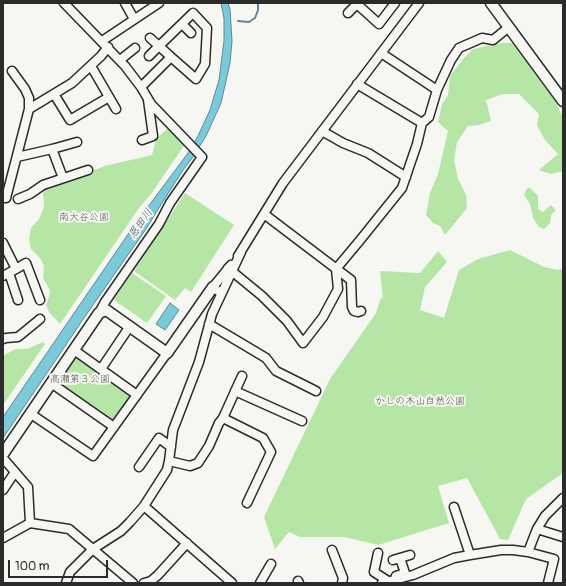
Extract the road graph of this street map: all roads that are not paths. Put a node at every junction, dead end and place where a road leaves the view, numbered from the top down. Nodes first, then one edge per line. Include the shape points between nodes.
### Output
1 (64, 3) edge
2 (126, 3) edge
3 (159, 3) edge
4 (396, 3) edge
5 (419, 3) edge
6 (491, 3) edge
7 (357, 4) edge
8 (348, 13) dead end
9 (134, 19) junction
10 (182, 24) junction
11 (508, 27) junction
12 (191, 33) dead end
13 (150, 38) dead end
14 (105, 44) junction
15 (159, 46) junction
16 (135, 48) dead end
17 (381, 54) junction
18 (149, 56) dead end
19 (171, 57) junction
20 (120, 60) junction
21 (92, 66) junction
22 (12, 71) dead end
23 (358, 84) junction
24 (141, 87) junction
25 (437, 90) junction
26 (54, 94) junction
27 (109, 97) junction
28 (148, 99) junction
29 (563, 101) edge
30 (28, 109) junction
31 (116, 109) dead end
32 (422, 124) junction
33 (322, 131) junction
34 (142, 140) dead end
35 (77, 142) dead end
36 (52, 149) junction
37 (17, 157) junction
38 (88, 170) dead end
39 (406, 177) junction
40 (63, 178) junction
41 (3, 198) edge
42 (18, 199) dead end
43 (264, 214) junction
44 (3, 243) edge
45 (230, 269) junction
46 (336, 269) junction
47 (9, 273) edge
48 (217, 290) junction
49 (18, 300) dead end
50 (40, 300) dead end
51 (362, 311) dead end
52 (99, 313) junction
53 (40, 319) dead end
54 (209, 324) junction
55 (130, 326) junction
56 (3, 339) edge
57 (74, 350) junction
58 (167, 352) junction
59 (101, 369) junction
60 (242, 376) dead end
61 (51, 383) junction
62 (235, 391) junction
63 (316, 391) dead end
64 (137, 395) junction
65 (31, 414) junction
66 (223, 418) junction
67 (302, 421) dead end
68 (114, 427) junction
69 (171, 447) junction
70 (3, 454) edge
71 (3, 458) edge
72 (170, 461) junction
73 (143, 464) dead end
74 (15, 472) junction
75 (245, 487) dead end
76 (3, 490) edge
77 (253, 491) junction
78 (563, 498) edge
79 (247, 503) dead end
80 (144, 506) junction
81 (454, 507) dead end
82 (30, 523) junction
83 (536, 529) junction
84 (563, 537) edge
85 (3, 538) edge
86 (187, 543) junction
87 (93, 549) junction
88 (332, 550) dead end
89 (528, 552) junction
90 (378, 553) dead end
91 (470, 554) junction
92 (410, 555) dead end
93 (271, 564) dead end
94 (387, 581) edge
95 (66, 583) edge
96 (133, 583) edge
97 (144, 583) edge
98 (232, 583) edge
99 (260, 583) edge
100 (342, 583) edge
101 (548, 583) edge

1 - 14 street
2 - 9 street
3 - 9 street
4 - 7 street via 379,24
5 - 17 street
6 - 11 street
7 - 8 street
9 - 14 street
10 - 12 street
10 - 15 street
10 - 19 street via 193,13 203,18 207,28 205,64 196,79
11 - 25 street via 493,40 482,38 459,48 450,60
11 - 29 street
13 - 15 street
14 - 20 street
14 - 21 street via 101,56
15 - 18 street
15 - 19 street
16 - 20 street
17 - 23 street
17 - 25 street
19 - 24 street
20 - 24 street
21 - 26 street
21 - 27 street
22 - 30 street via 29,98
23 - 32 street
23 - 33 street
24 - 28 street
25 - 32 street via 429,117
26 - 27 street via 70,120
26 - 30 street
27 - 31 street
28 - 34 street via 153,136
28 - 52 street via 202,157
30 - 37 street
32 - 39 street
33 - 39 street via 368,153
33 - 43 street via 283,183
35 - 36 street
36 - 37 street
36 - 40 street
37 - 41 street via 6,198
38 - 40 street
39 - 46 street via 402,188
40 - 42 street
43 - 45 street
43 - 46 street
44 - 47 street
45 - 46 street via 287,321 303,343 323,317 338,289
45 - 48 street
46 - 51 street via 351,280 352,307 354,311
47 - 49 street
47 - 50 street via 26,263
48 - 54 street
48 - 58 street
52 - 55 street via 106,310
52 - 57 street
53 - 56 street via 18,337
54 - 63 street via 266,358 276,371
54 - 69 street via 199,362 173,430
55 - 58 street
55 - 59 street
57 - 59 street
57 - 61 street
58 - 64 street
59 - 64 street
60 - 62 street
61 - 65 street
61 - 68 street
62 - 66 street
62 - 67 street
64 - 68 street
65 - 68 street via 93,456
65 - 70 street
66 - 72 street via 198,464 190,466
66 - 77 street via 263,438 271,452
69 - 72 street
69 - 73 street via 159,438
71 - 74 street
72 - 80 street
74 - 76 street
74 - 82 street via 28,487
75 - 77 street
77 - 79 street
78 - 83 street
80 - 86 street
80 - 87 street via 121,531
81 - 91 street
82 - 85 street
82 - 87 street via 69,529
83 - 84 street
83 - 89 street
86 - 97 street via 158,575
86 - 98 street
87 - 95 street via 70,572
87 - 96 street
88 - 100 street via 343,578
89 - 91 street via 501,550
89 - 101 street via 554,559
90 - 94 street via 373,569
91 - 94 street via 413,575
92 - 94 street via 396,559 405,573
93 - 99 street

